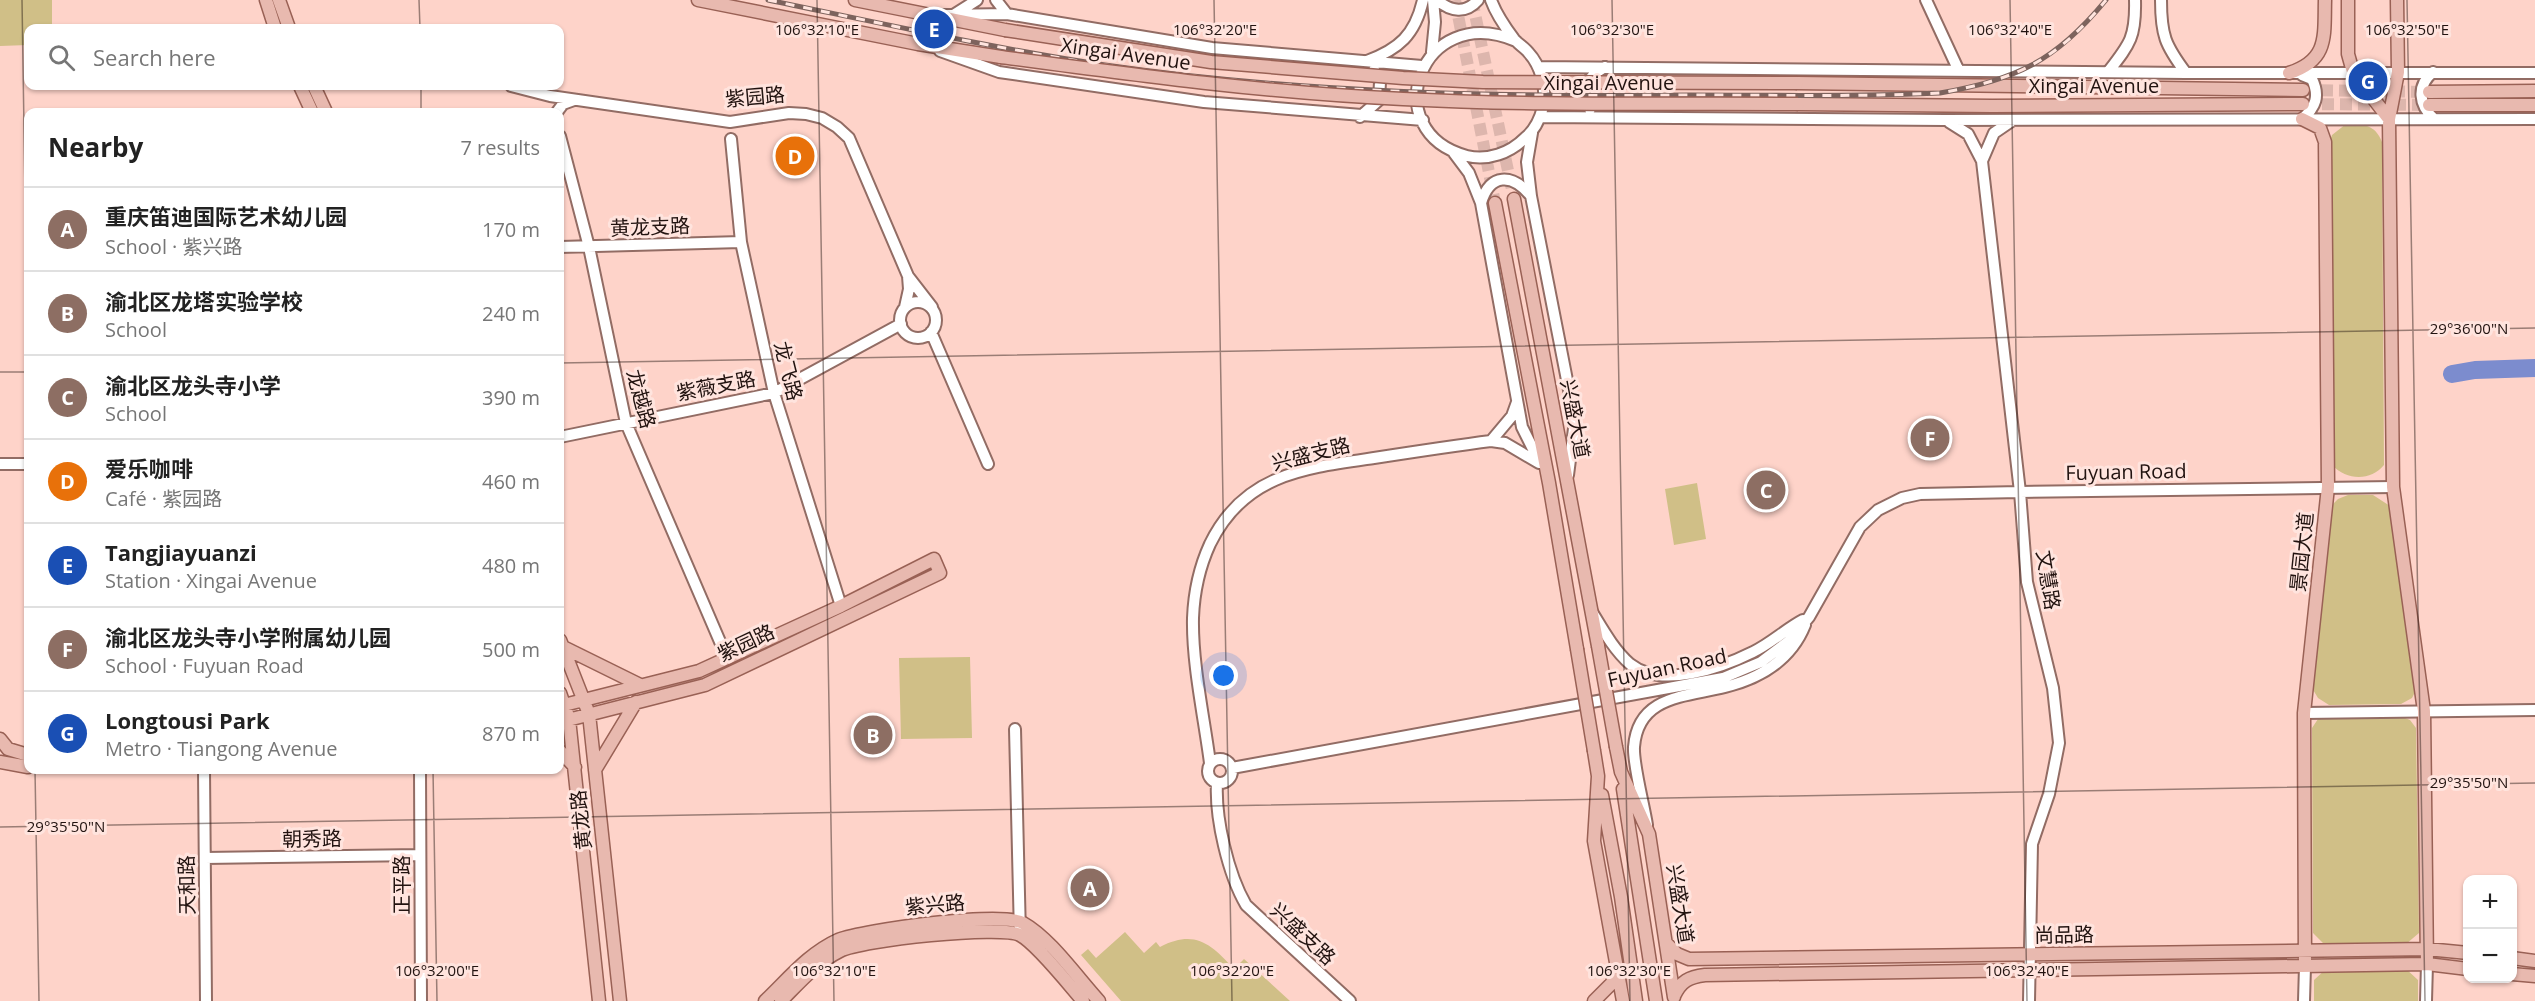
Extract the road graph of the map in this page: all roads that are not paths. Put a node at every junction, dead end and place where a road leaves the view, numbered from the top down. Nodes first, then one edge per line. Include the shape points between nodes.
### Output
1 (266, 0) edge
2 (279, 0) edge
3 (698, 0) edge
4 (855, 0) edge
5 (977, 0) edge
6 (996, 0) edge
7 (1423, 0) edge
8 (1435, 0) edge
9 (1478, 0) edge
10 (1491, 0) edge
11 (1926, 0) edge
12 (2135, 0) edge
13 (2161, 0) edge
14 (2325, 0) edge
15 (2348, 0) edge
16 (2397, 0) edge
17 (1007, 14) junction
18 (928, 15) junction
19 (953, 15) junction
20 (285, 24) edge
21 (286, 24) edge
22 (1516, 41) junction
23 (918, 44) junction
24 (1432, 52) junction
25 (1364, 63) junction
26 (1422, 66) junction
27 (1538, 67) junction
28 (1605, 67) junction
29 (1958, 69) junction
30 (2108, 72) junction
31 (2353, 72) junction
32 (2398, 72) junction
33 (2433, 72) junction
34 (2186, 73) junction
35 (2289, 73) junction
36 (2535, 73) edge
37 (302, 90) edge
38 (316, 90) edge
39 (529, 90) edge
40 (2303, 90) tunnel mouth
41 (2535, 91) edge
42 (574, 100) junction
43 (2303, 104) tunnel mouth
44 (2535, 105) edge
45 (310, 108) edge
46 (324, 108) edge
47 (560, 108) edge
48 (1360, 117) junction
49 (1540, 117) junction
50 (1607, 118) junction
51 (709, 119) junction
52 (748, 119) junction
53 (2302, 119) junction
54 (2389, 119) junction
55 (2434, 119) junction
56 (2535, 119) edge
57 (1423, 120) junction
58 (1945, 120) junction
59 (2014, 120) junction
60 (1532, 133) junction
61 (731, 139) junction
62 (564, 151) edge
63 (1454, 153) junction
64 (1982, 161) junction
65 (1531, 196) junction
66 (1514, 199) tunnel mouth
67 (1481, 203) junction
68 (1495, 203) tunnel mouth
69 (741, 242) junction
70 (564, 247) edge
71 (589, 247) junction
72 (908, 276) junction
73 (905, 307) junction
74 (932, 307) junction
75 (901, 324) junction
76 (931, 332) junction
77 (774, 393) junction
78 (1518, 402) junction
79 (626, 423) junction
80 (564, 435) edge
81 (1491, 441) junction
82 (1539, 462) junction
83 (0, 464) edge
84 (24, 464) edge
85 (988, 464) dead end
86 (1567, 482) junction
87 (1549, 483) junction
88 (2328, 487) junction
89 (2393, 487) junction
90 (2020, 492) junction
91 (841, 606) junction
92 (1591, 609) junction
93 (1809, 616) junction
94 (564, 646) edge
95 (564, 651) edge
96 (728, 658) junction
97 (640, 685) junction
98 (584, 699) junction
99 (564, 701) edge
100 (636, 702) junction
101 (2535, 710) edge
102 (2424, 711) junction
103 (2304, 713) junction
104 (589, 714) junction
105 (564, 720) edge
106 (1015, 729) dead end
107 (0, 739) edge
108 (24, 754) edge
109 (564, 755) edge
110 (0, 762) edge
111 (1210, 763) junction
112 (24, 766) edge
113 (575, 767) junction
114 (1232, 768) junction
115 (595, 770) junction
116 (1621, 772) junction
117 (204, 774) edge
118 (420, 774) edge
119 (1598, 776) junction
120 (1217, 783) junction
121 (1649, 834) junction
122 (420, 855) junction
123 (205, 858) junction
124 (1020, 921) junction
125 (1020, 935) junction
126 (1666, 943) junction
127 (2427, 949) junction
128 (2305, 950) junction
129 (2463, 953) edge
130 (2028, 955) junction
131 (2517, 959) edge
132 (2535, 961) edge
133 (1616, 964) junction
134 (2427, 964) junction
135 (2305, 966) junction
136 (2463, 968) edge
137 (2028, 970) junction
138 (2517, 974) edge
139 (2535, 976) edge
140 (1675, 998) edge
141 (206, 1001) edge
142 (421, 1001) edge
143 (599, 1001) edge
144 (620, 1001) edge
145 (765, 1001) edge
146 (781, 1001) edge
147 (1083, 1001) edge
148 (1099, 1001) edge
149 (1350, 1001) edge
150 (1594, 1001) edge
151 (1623, 1001) edge
152 (1636, 1001) edge
153 (1656, 1001) edge
154 (2028, 1001) edge
155 (2304, 1001) edge
156 (2426, 1001) edge

1 - 20 main road
2 - 21 main road
3 - 23 main road, Xingai Avenue
4 - 18 main road, Xingai Avenue
5 - 19 street
6 - 17 street
7 - 25 street via 1409,34 1390,52
8 - 9 street via 1459,10 1471,8
8 - 24 street
10 - 22 street
11 - 29 street
12 - 30 street via 2136,28
13 - 34 street via 2161,25 2168,49
14 - 35 main road via 2324,38 2318,56 2305,68
15 - 31 main road via 2348,54
16 - 32 main road
17 - 19 street, Xingai Avenue
17 - 25 street, Xingai Avenue via 1212,48
18 - 19 street, Xingai Avenue
18 - 40 main road, Xingai Avenue, bridge via 1210,62 1403,78
22 - 24 street via 1500,33 1464,32
22 - 27 street
23 - 43 main road, Xingai Avenue, bridge via 1206,84 1402,99 1992,106
23 - 48 street, Xingai Avenue via 999,72 1204,102
24 - 26 street
25 - 26 street, Xingai Avenue
25 - 48 street via 1375,71 1380,82 1379,100
26 - 57 street via 1416,87
27 - 28 street, Xingai Avenue
27 - 49 street via 1544,83
28 - 29 street, Xingai Avenue
28 - 50 street via 1591,75 1584,86 1584,101 1593,112
29 - 30 street, Xingai Avenue
30 - 34 street, Xingai Avenue
31 - 32 street, Xingai Avenue
31 - 35 street, Xingai Avenue
31 - 54 main road
32 - 33 street, Xingai Avenue
32 - 54 main road
33 - 36 street, Xingai Avenue
33 - 55 street via 2421,87 2421,101
34 - 35 street, Xingai Avenue
35 - 53 street via 2312,79 2317,88 2312,110
37 - 45 main road
38 - 46 main road
39 - 42 street, 紫园路
41 - 44 main road via 2429,98
42 - 47 street
42 - 51 street, 紫园路
48 - 57 street, Xingai Avenue
49 - 50 street, Xingai Avenue
49 - 60 street
50 - 58 street, Xingai Avenue
51 - 52 street, 紫园路
51 - 61 street
52 - 61 street
52 - 72 street, 紫园路 via 806,114 822,118 849,138
53 - 54 street, Xingai Avenue
53 - 59 street, Xingai Avenue
53 - 88 main road, 景园大道 via 2320,128 2325,142
54 - 55 street, Xingai Avenue
54 - 89 main road
55 - 56 street, Xingai Avenue
57 - 63 street via 1438,143
58 - 59 street, Xingai Avenue
58 - 64 street via 1968,134
59 - 64 street via 1994,133
60 - 63 street via 1516,147 1496,156 1475,158
60 - 65 street via 1527,162
61 - 69 street, 龙飞路
62 - 71 street, 龙越路
63 - 67 street via 1469,173
64 - 90 street, 文慧路
65 - 67 street via 1522,184 1508,179 1490,186
65 - 86 street via 1575,421
66 - 86 main road, 兴盛大道
67 - 78 street
68 - 87 main road, 兴盛大道
69 - 71 street, 黄龙支路
69 - 77 street, 龙飞路
70 - 71 street, 黄龙支路
71 - 79 street, 龙越路
72 - 73 street
72 - 74 street
73 - 74 street via 921,302
73 - 75 street
74 - 76 street via 936,318
75 - 76 street via 913,337
75 - 77 street, 紫薇支路
76 - 85 street
77 - 79 street, 紫薇支路
77 - 91 street, 龙飞路
78 - 81 street via 1512,416
78 - 82 street via 1522,427
79 - 80 street, 紫薇支路
79 - 96 street, 龙越路
81 - 82 street via 1505,443
81 - 111 street, 兴盛支路 via 1295,472 1268,483 1229,512 1201,566 1194,597 1194,642
82 - 87 street
83 - 84 street
86 - 92 main road, 兴盛大道
87 - 119 main road, 兴盛大道, bridge
88 - 89 street, Fuyuan Road
88 - 90 street, Fuyuan Road
88 - 103 main road, 景园大道
89 - 102 main road
90 - 93 street, Fuyuan Road via 1920,494 1878,510 1850,540
90 - 130 street, 文慧路 via 2027,582 2053,688 2059,743 2049,794 2032,844
91 - 96 main road, 紫园路
91 - 100 main road, 紫园路 via 934,559 940,573 705,685
92 - 93 street via 1615,648 1631,664 1648,674 1669,676 1719,667 1755,651
92 - 116 main road, 兴盛大道, bridge
93 - 114 street, Fuyuan Road via 1789,641 1761,662 1723,678
93 - 121 street via 1790,653 1765,671 1727,687 1675,697 1655,706 1640,724 1634,748
94 - 97 main road
95 - 98 main road, 黄龙路
96 - 97 main road, 紫园路 via 699,671
97 - 98 main road, 紫园路
98 - 99 main road, 紫园路
98 - 104 main road, 黄龙路
100 - 104 main road, 紫园路
100 - 115 main road
101 - 102 street
102 - 103 street
102 - 127 main road
103 - 128 main road, 景园大道
104 - 105 main road, 紫园路
104 - 115 main road, 黄龙路
105 - 113 main road, 黄龙路
106 - 124 street
107 - 108 main road via 8,749
109 - 113 main road
110 - 112 main road
111 - 114 street, Fuyuan Road via 1224,759
111 - 120 street via 1208,776
113 - 143 main road, 黄龙路
114 - 120 street via 1230,778
115 - 144 main road, 黄龙路
116 - 121 main road, 兴盛大道
116 - 153 main road
117 - 123 street, 天和路
118 - 122 street, 正平路
119 - 133 main road via 1594,841
119 - 152 main road
120 - 149 street, 兴盛支路 via 1227,857 1246,905
121 - 126 main road, 兴盛大道
122 - 123 street, 朝秀路
122 - 142 street, 正平路
123 - 141 street, 天和路
124 - 125 street
124 - 145 main road, 紫兴路 via 998,919 908,927 838,940 810,957
124 - 148 main road via 1034,930
125 - 146 main road, 紫兴路 via 996,931 874,942 842,950 815,966
125 - 147 main road
126 - 130 main road, 尚品路 via 1689,959
126 - 140 main road, 兴盛大道
127 - 128 main road, 尚品路
127 - 129 main road, 尚品路
127 - 134 main road
128 - 130 main road, 尚品路
128 - 135 main road, 景园大道
130 - 137 street, 文慧路
131 - 132 main road
133 - 150 main road via 1612,982
133 - 151 main road
134 - 135 main road, 尚品路
134 - 136 main road, 尚品路
134 - 156 street
135 - 137 main road, 尚品路
135 - 155 street, 景园大道
137 - 140 main road, 尚品路 via 1705,975 1690,977 1680,985
137 - 154 street, 文慧路
138 - 139 main road

